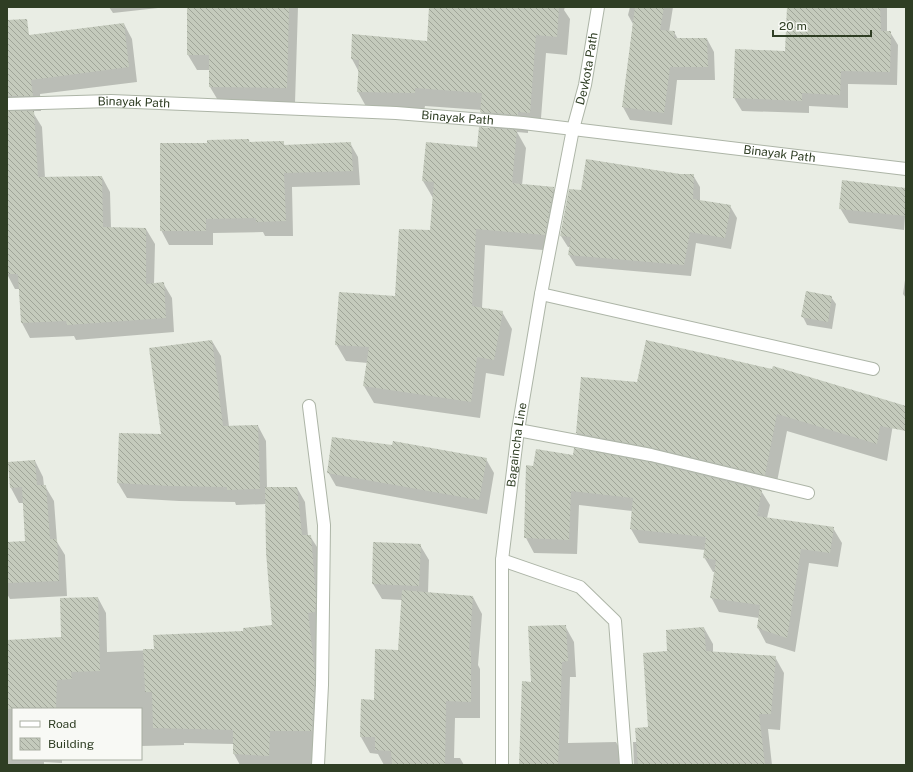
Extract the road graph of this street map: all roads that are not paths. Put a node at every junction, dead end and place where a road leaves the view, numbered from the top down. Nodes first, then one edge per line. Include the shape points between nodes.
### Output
1 (598, 7) edge
2 (7, 104) edge
3 (573, 129) junction
4 (906, 169) edge
5 (541, 294) junction
6 (873, 369) dead end
7 (309, 406) dead end
8 (518, 430) junction
9 (808, 493) dead end
10 (502, 560) junction
11 (318, 765) edge
12 (502, 765) edge
13 (626, 765) edge

1 - 3 street, Devkota Path via 584,86
2 - 3 street, Binayak Path via 111,101 388,113
3 - 4 street, Binayak Path
3 - 5 street, Bagaincha Line
5 - 6 street
5 - 8 street, Bagaincha Line
7 - 11 street via 324,525
8 - 9 street via 651,455
8 - 10 street, Bagaincha Line
10 - 12 street, Bagaincha Line
10 - 13 street via 580,587 615,621

